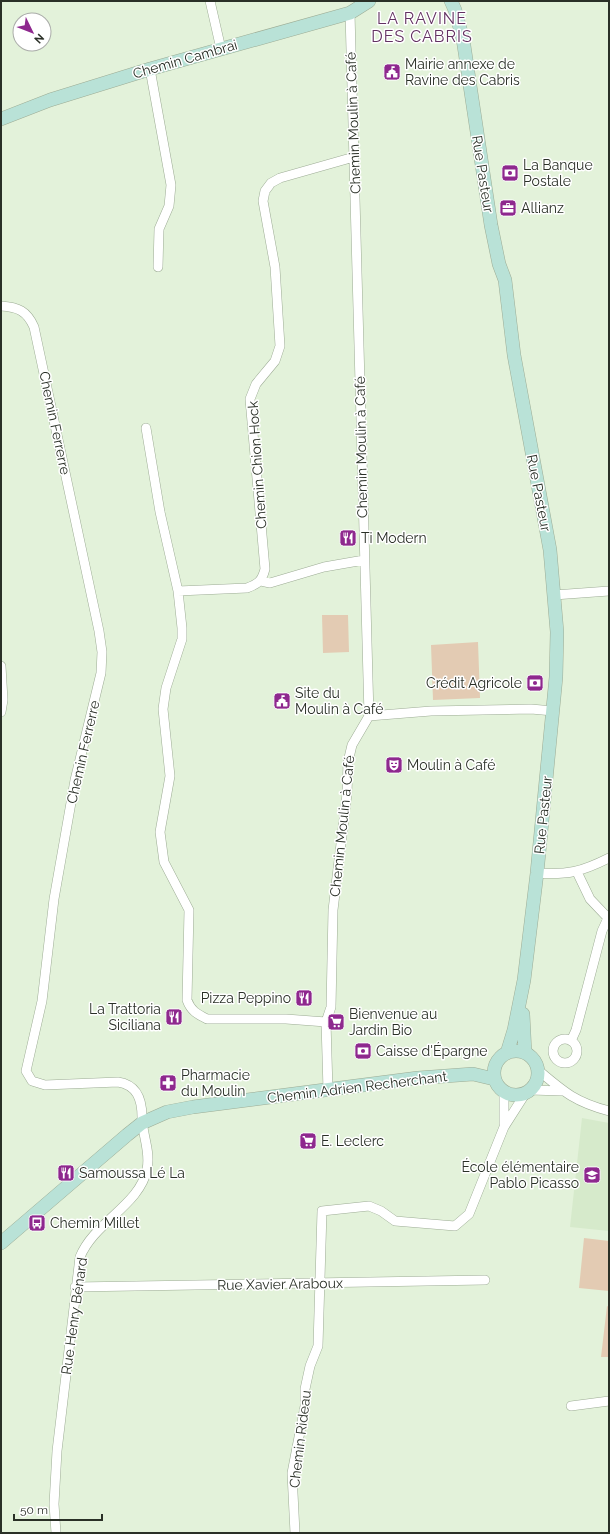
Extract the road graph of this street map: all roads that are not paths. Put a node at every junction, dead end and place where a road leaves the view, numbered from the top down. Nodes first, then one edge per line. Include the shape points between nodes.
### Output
1 (210, 1) edge
2 (370, 1) edge
3 (454, 4) edge
4 (350, 13) junction
5 (220, 49) junction
6 (150, 69) junction
7 (1, 119) edge
8 (354, 157) junction
9 (158, 267) dead end
10 (1, 306) edge
11 (146, 428) dead end
12 (364, 560) junction
13 (261, 581) junction
14 (609, 590) edge
15 (178, 591) junction
16 (554, 595) junction
17 (1, 666) edge
18 (553, 711) junction
19 (1, 712) edge
20 (369, 716) junction
21 (609, 858) edge
22 (577, 872) junction
23 (537, 873) junction
24 (608, 917) edge
25 (524, 980) junction
26 (326, 1022) junction
27 (571, 1041) dead end
28 (507, 1053) junction
29 (525, 1053) junction
30 (496, 1065) junction
31 (538, 1070) junction
32 (473, 1074) junction
33 (494, 1079) junction
34 (328, 1090) junction
35 (562, 1091) junction
36 (504, 1092) junction
37 (528, 1092) junction
38 (609, 1110) edge
39 (142, 1124) junction
40 (504, 1127) junction
41 (1, 1243) edge
42 (485, 1280) dead end
43 (319, 1284) junction
44 (75, 1287) junction
45 (609, 1401) edge
46 (571, 1406) dead end
47 (56, 1533) edge
48 (295, 1533) edge

1 - 5 street
2 - 4 main road, Chemin Cambrai
3 - 16 main road, Rue Pasteur via 468,74 491,225 505,280 514,355 550,550
4 - 5 main road, Chemin Cambrai
4 - 8 street, Chemin Moulin à Café
5 - 6 main road, Chemin Cambrai
6 - 7 main road, Chemin Cambrai via 50,100
6 - 9 street via 172,184 169,206 159,229
8 - 12 street, Chemin Moulin à Café
8 - 13 street, Chemin Chion Hock via 280,178 268,187 263,201 275,267 281,339 279,354 256,384 250,398 265,569
10 - 39 street, Chemin Ferrerre via 14,306 23,310 34,327 102,652 96,697 75,780 54,899 42,1001 26,1071 32,1081 45,1085 118,1082 129,1084 138,1095
11 - 15 street via 160,512
12 - 13 street via 324,567 270,583
12 - 20 street, Chemin Moulin à Café
13 - 15 street via 247,588
14 - 16 street
15 - 26 street via 182,639 164,698 170,776 160,832 164,862 189,910 187,1000 191,1009 207,1019
16 - 18 main road, Rue Pasteur via 557,632
17 - 19 street
18 - 20 street via 431,711
18 - 23 main road, Rue Pasteur
20 - 26 street, Chemin Moulin à Café via 352,745 348,762 347,794 333,910 331,1007
21 - 22 street
22 - 23 street
22 - 24 street via 590,899
23 - 25 main road, Rue Pasteur
24 - 27 street
25 - 28 main road, Rue Pasteur
25 - 29 main road, Rue Pasteur
26 - 34 street, Chemin Moulin à Café
28 - 29 main road
28 - 30 main road
29 - 31 main road via 532,1057
30 - 32 main road, Chemin Adrien Recherchant
30 - 33 main road
31 - 35 street
31 - 37 main road via 536,1084
32 - 33 main road, Chemin Adrien Recherchant
32 - 34 main road, Chemin Adrien Recherchant via 418,1078
33 - 36 main road via 499,1089
34 - 39 main road, Chemin Adrien Recherchant via 193,1107 167,1112
35 - 37 street
35 - 38 street via 588,1105
36 - 37 main road via 518,1096
36 - 40 street
37 - 40 street
39 - 41 main road, Chemin Adrien Recherchant
39 - 44 street, Rue Henry Bénard via 148,1160 143,1182 135,1194 86,1243 80,1257
40 - 43 street via 468,1214 456,1226 395,1221 369,1206 322,1211
42 - 43 street, Rue Xavier Araboux
43 - 44 street, Rue Xavier Araboux
43 - 48 street, Chemin Rideau via 318,1346 305,1389 292,1473
44 - 47 street, Rue Henry Bénard via 57,1451 54,1504
45 - 46 street

